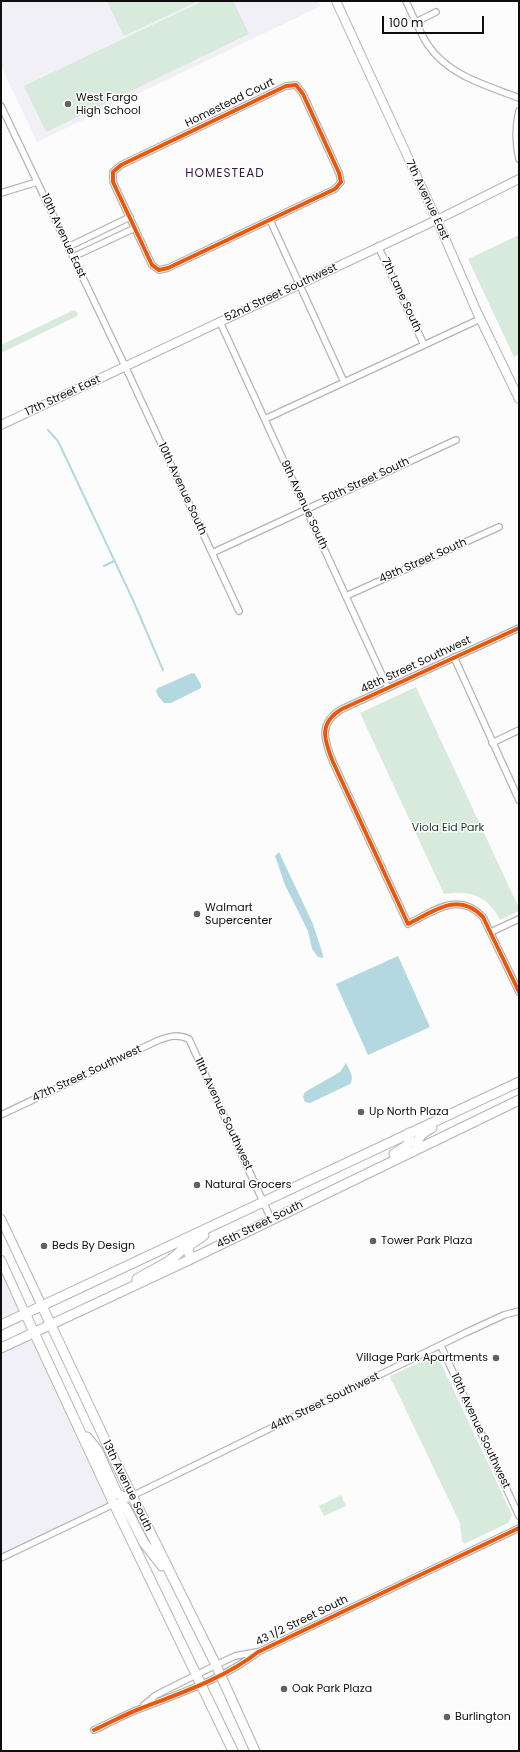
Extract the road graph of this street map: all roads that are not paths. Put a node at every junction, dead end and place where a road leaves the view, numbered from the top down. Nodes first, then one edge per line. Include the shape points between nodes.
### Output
1 (336, 1) edge
2 (406, 1) edge
3 (436, 12) dead end
4 (416, 22) junction
5 (519, 98) edge
6 (1, 106) edge
7 (519, 111) edge
8 (519, 159) edge
9 (519, 179) edge
10 (37, 182) junction
11 (1, 193) edge
12 (130, 217) junction
13 (436, 219) junction
14 (270, 220) junction
15 (135, 228) junction
16 (378, 246) junction
17 (68, 247) junction
18 (73, 257) junction
19 (300, 284) junction
20 (480, 319) junction
21 (220, 322) junction
22 (424, 345) junction
23 (125, 366) junction
24 (344, 382) junction
25 (519, 399) edge
26 (265, 419) junction
27 (1, 425) edge
28 (456, 440) dead end
29 (306, 508) junction
30 (499, 526) dead end
31 (212, 553) junction
32 (346, 596) junction
33 (239, 611) dead end
34 (519, 628) edge
35 (454, 657) junction
36 (388, 688) junction
37 (519, 730) edge
38 (492, 743) junction
39 (519, 800) edge
40 (519, 919) edge
41 (491, 932) junction
42 (519, 992) edge
43 (174, 1035) joint
44 (519, 1082) edge
45 (486, 1097) junction
46 (519, 1100) edge
47 (1, 1115) edge
48 (409, 1133) junction
49 (416, 1149) junction
50 (340, 1186) junction
51 (264, 1201) junction
52 (229, 1217) junction
53 (1, 1219) edge
54 (271, 1219) junction
55 (182, 1240) junction
56 (191, 1259) junction
57 (1, 1260) edge
58 (113, 1295) junction
59 (42, 1306) junction
60 (519, 1311) edge
61 (25, 1313) junction
62 (1, 1325) edge
63 (52, 1325) junction
64 (35, 1333) junction
65 (441, 1346) junction
66 (1, 1348) edge
67 (75, 1420) junction
68 (132, 1496) junction
69 (114, 1504) junction
70 (519, 1516) edge
71 (519, 1528) edge
72 (1, 1558) edge
73 (173, 1580) junction
74 (258, 1652) junction
75 (216, 1665) junction
76 (198, 1674) junction
77 (220, 1675) junction
78 (202, 1683) junction
79 (140, 1708) junction
80 (94, 1730) dead end
81 (233, 1751) edge
82 (255, 1751) edge

1 - 13 street, 7th Avenue East
2 - 4 street
3 - 4 street
4 - 5 street via 428,45 444,64 463,77
6 - 10 street, 10th Avenue East
7 - 8 street via 515,127
9 - 13 street
10 - 11 street
10 - 17 street, 10th Avenue East
12 - 14 street, Homestead Court via 113,182 113,172 121,165 286,86 296,85 303,94 341,182 335,189
12 - 15 street, Homestead Court
12 - 17 street
13 - 16 street, 52nd Street Southwest
13 - 20 street, 7th Avenue East
14 - 15 street, Homestead Court via 159,270 152,265
14 - 19 street
15 - 18 street
16 - 19 street, 52nd Street Southwest
16 - 22 street, 7th Lane South
17 - 18 street, 10th Avenue East
18 - 23 street, 10th Avenue East
19 - 21 street, 52nd Street Southwest
19 - 24 street
20 - 22 street
20 - 25 street, 7th Avenue East
21 - 23 street, 52nd Street Southwest
21 - 26 street, 9th Avenue South
22 - 24 street
23 - 27 street, 17th Street East
23 - 31 street, 10th Avenue South
24 - 26 street
26 - 29 street, 9th Avenue South
28 - 29 street, 50th Street South
29 - 31 street, 50th Street South
29 - 32 street, 9th Avenue South
30 - 32 street, 49th Street South
31 - 33 street, 10th Avenue South
32 - 36 street, 9th Avenue South
34 - 35 street, 48th Street Southwest
35 - 36 street, 48th Street Southwest
35 - 38 street
36 - 41 street, 48th Street Southwest via 336,712 326,725 325,743 332,762 408,924 456,903 476,909
37 - 38 street
38 - 39 street
40 - 41 street
41 - 42 street
43 - 47 street, 47th Street Southwest
43 - 51 street, 11th Avenue Southwest via 188,1040
44 - 45 main road, 45th Street South
45 - 48 main road, 45th Street South
45 - 49 main road via 460,1115 425,1131 416,1142
46 - 49 main road, 45th Street South
48 - 50 main road via 410,1141 406,1146 354,1174
48 - 51 main road, 45th Street South
49 - 50 main road, 45th Street South
50 - 54 main road, 45th Street South
51 - 52 main road, 45th Street South
51 - 54 street, 11th Avenue Southwest
52 - 55 main road, 45th Street South
52 - 56 main road via 223,1225 190,1244 188,1250
53 - 59 street, 13th Avenue South
54 - 56 main road, 45th Street South
55 - 58 main road via 183,1248 173,1258
55 - 59 main road, 45th Street South
56 - 58 main road, 45th Street South
57 - 61 street, 13th Avenue South
58 - 63 main road, 45th Street South
59 - 61 main road, 45th Street South
59 - 63 main road, 13th Avenue South
60 - 65 street, 44th Street Southwest via 501,1316
61 - 62 main road, 45th Street South
61 - 64 main road, 13th Avenue South
63 - 64 main road, 45th Street South
63 - 68 main road, 13th Avenue South
64 - 66 main road, 45th Street South
64 - 67 main road, 13th Avenue South
65 - 68 street, 44th Street Southwest
65 - 70 street, 10th Avenue Southwest
67 - 68 main road via 98,1452 117,1493 125,1498
67 - 69 main road, 13th Avenue South
68 - 73 main road, 13th Avenue South
69 - 72 street
69 - 73 main road via 122,1504 126,1508 144,1544
69 - 76 main road, 13th Avenue South
71 - 74 street, 43 1/2 Street South
73 - 75 main road, 13th Avenue South
74 - 75 street, 43 1/2 Street South via 235,1656
74 - 77 street, 43 1/2 Street South
75 - 76 street, 43 1/2 Street South
75 - 77 main road, 13th Avenue South
76 - 78 main road, 13th Avenue South
76 - 79 street, 43 1/2 Street South via 156,1695
77 - 78 street, 43 1/2 Street South
77 - 82 main road, 13th Avenue South
78 - 79 street, 43 1/2 Street South
78 - 81 main road, 13th Avenue South
79 - 80 street, 43 1/2 Street South

